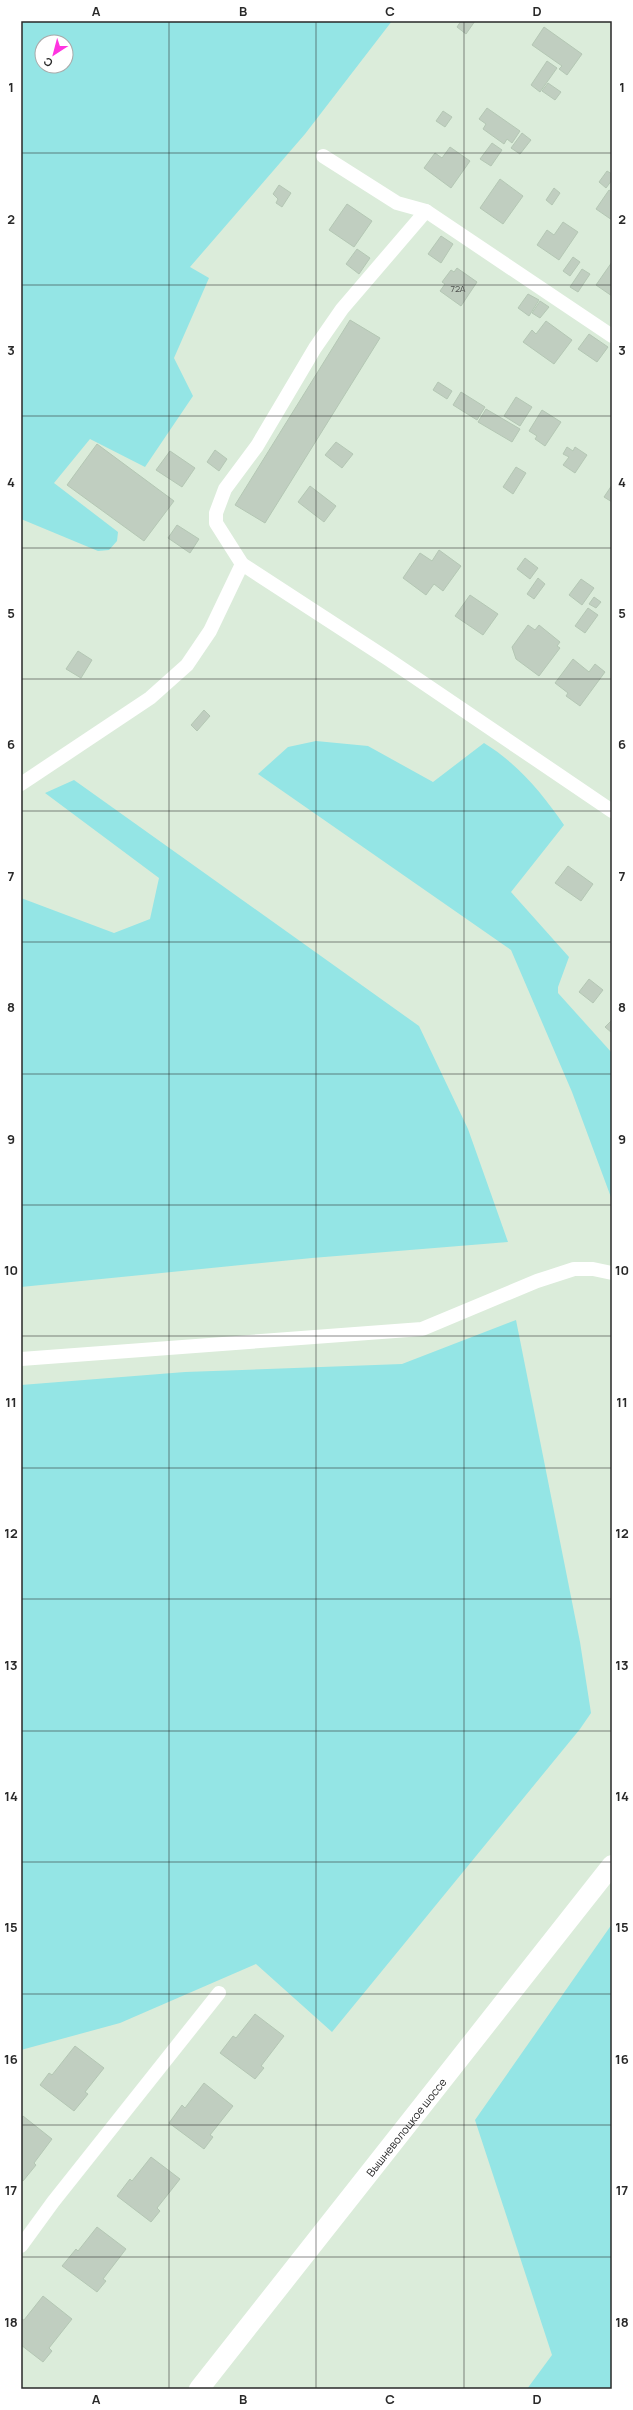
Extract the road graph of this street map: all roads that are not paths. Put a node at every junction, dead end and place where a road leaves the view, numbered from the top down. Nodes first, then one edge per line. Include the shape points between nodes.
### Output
1 (323, 156) dead end
2 (426, 211) junction
3 (612, 336) edge
4 (242, 564) junction
5 (21, 784) edge
6 (612, 811) edge
7 (612, 1273) edge
8 (21, 1359) edge
9 (612, 1865) edge
10 (219, 1993) dead end
11 (21, 2246) edge
12 (199, 2389) edge

1 - 2 street via 397,203
2 - 3 street
2 - 4 street via 342,309 315,348 257,446 225,489 216,513 216,522
4 - 5 street via 210,631 187,665 150,698
4 - 6 street via 395,663
7 - 8 street via 574,1269 536,1280 422,1329
9 - 12 main road, Вышневолоцкое шоссе
10 - 11 street

